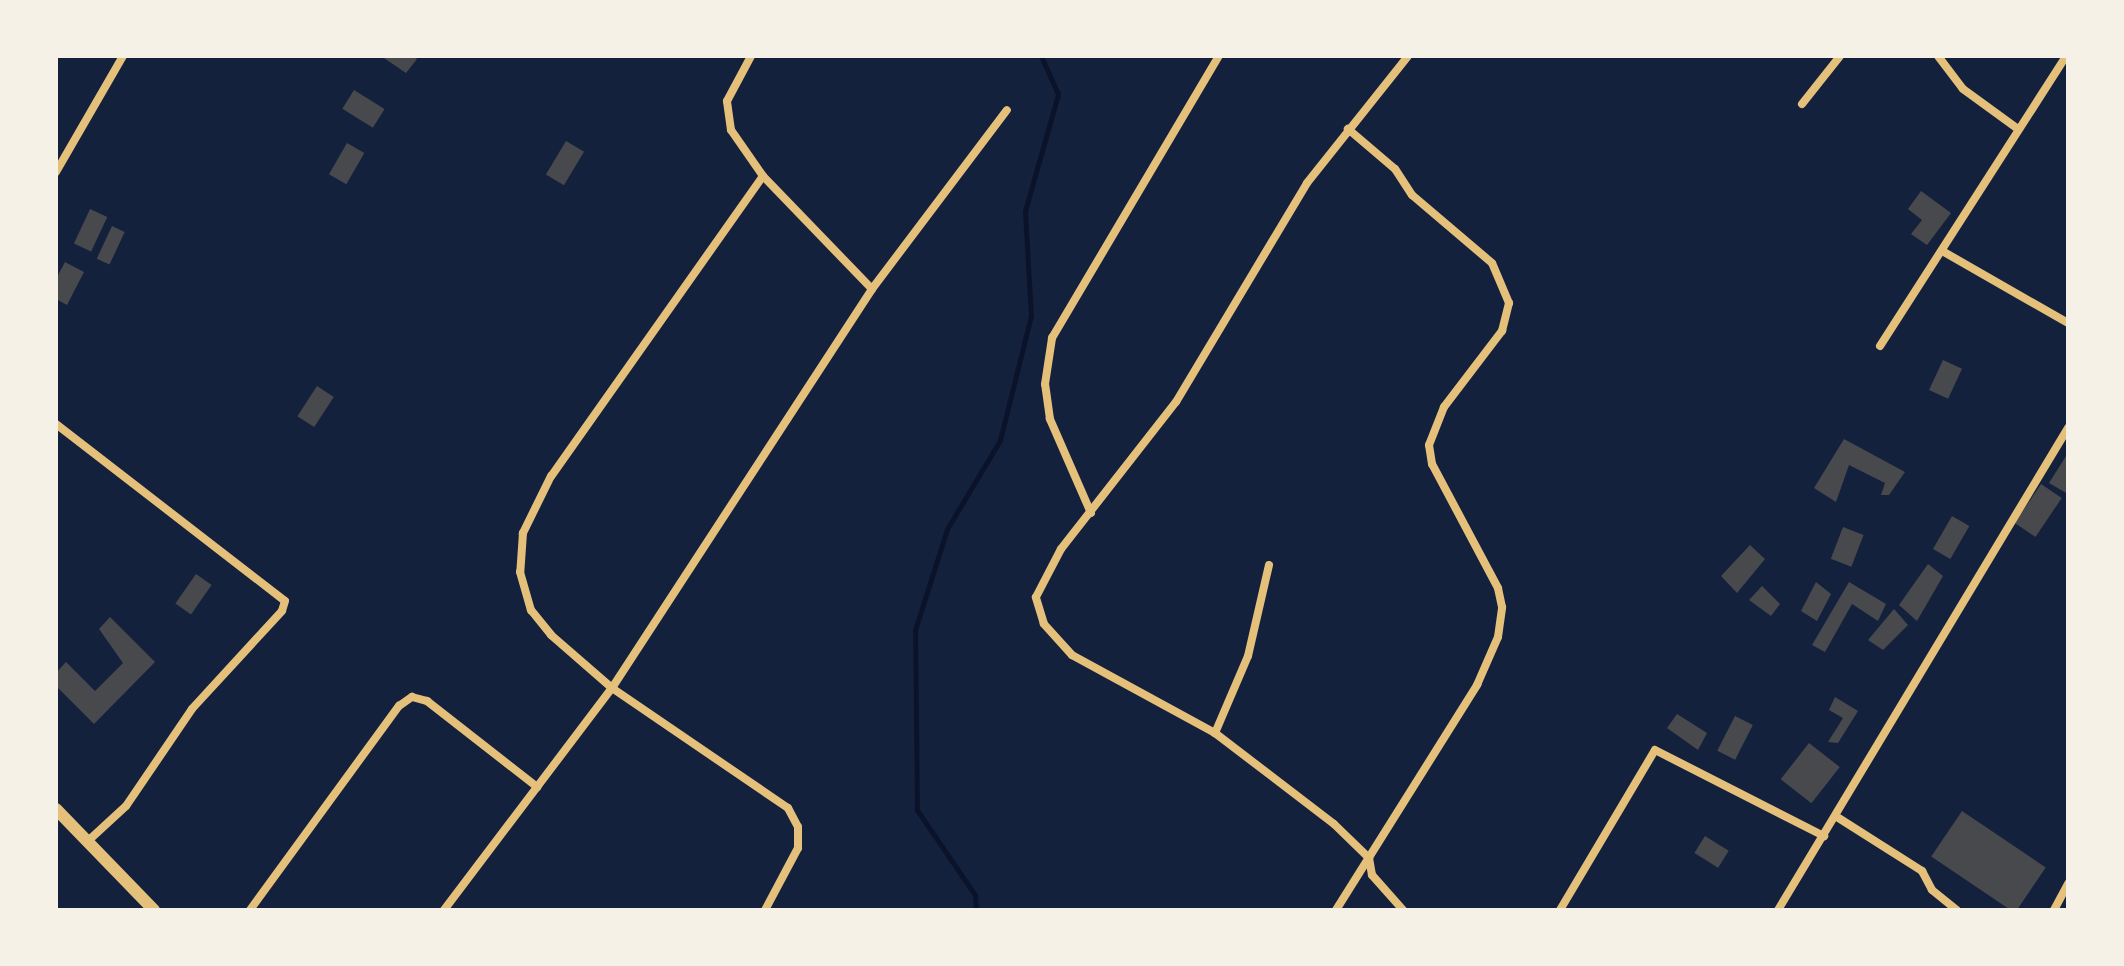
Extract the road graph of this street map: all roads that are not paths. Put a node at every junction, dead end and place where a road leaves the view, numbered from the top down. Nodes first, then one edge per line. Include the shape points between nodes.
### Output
1 (123, 56) edge
2 (751, 56) edge
3 (1408, 56) edge
4 (1840, 56) edge
5 (1938, 56) edge
6 (2066, 56) edge
7 (1218, 57) edge
8 (1802, 104) dead end
9 (1007, 110) dead end
10 (1348, 129) junction
11 (2018, 129) junction
12 (56, 172) edge
13 (763, 176) junction
14 (1944, 252) junction
15 (872, 289) junction
16 (2068, 323) edge
17 (1880, 346) dead end
18 (56, 424) edge
19 (2068, 428) edge
20 (1091, 513) junction
21 (1269, 565) dead end
22 (612, 688) junction
23 (1215, 733) junction
24 (537, 787) junction
25 (56, 809) edge
26 (1837, 817) junction
27 (1824, 836) junction
28 (88, 841) junction
29 (1369, 858) junction
30 (2068, 884) edge
31 (2058, 909) edge
32 (154, 910) edge
33 (250, 910) edge
34 (444, 910) edge
35 (765, 910) edge
36 (1336, 910) edge
37 (1403, 910) edge
38 (1560, 910) edge
39 (1778, 910) edge
40 (1957, 910) edge

1 - 12 street
2 - 13 street via 730,91 727,116
3 - 10 street
4 - 8 street
5 - 11 street via 1963,89
6 - 11 street
7 - 20 street via 1052,338 1045,384 1050,419
9 - 15 street
10 - 20 street via 1278,228 1176,402
10 - 29 street via 1395,169 1412,195 1492,263 1509,303 1502,331 1444,407 1429,445 1432,464 1498,588 1498,637 1477,685
11 - 14 street
13 - 15 street
13 - 22 street via 551,476 523,533 520,572 531,610 551,635
14 - 16 street
14 - 17 street
15 - 22 street
18 - 28 street via 285,601 282,611 192,709 126,806
19 - 26 street
20 - 23 street via 1041,584 1036,597 1044,624 1072,655
21 - 23 street via 1248,656
22 - 24 street
22 - 35 street via 788,808 798,827 798,848
23 - 29 street
24 - 33 street via 427,701 412,697 399,706
24 - 34 street
25 - 28 street
26 - 27 street
26 - 40 street via 1922,871 1932,890
27 - 38 street via 1655,750
27 - 39 street
28 - 32 street
29 - 36 street
29 - 37 street via 1379,886
30 - 31 street

